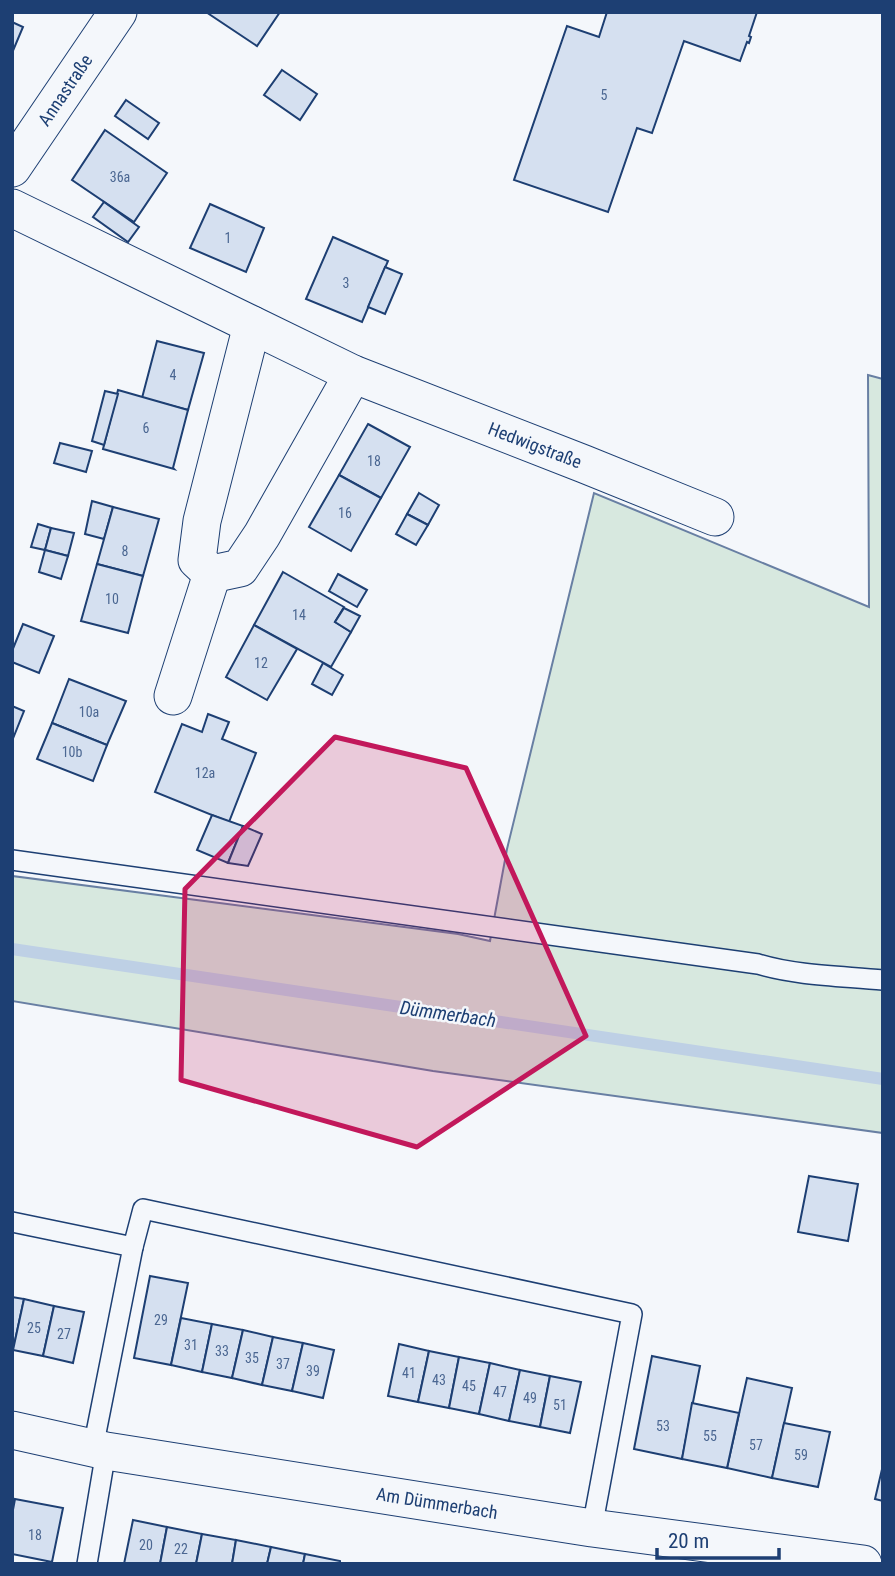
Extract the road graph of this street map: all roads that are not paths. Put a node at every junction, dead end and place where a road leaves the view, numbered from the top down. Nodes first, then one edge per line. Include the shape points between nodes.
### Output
1 (118, 12) edge
2 (12, 168) edge
3 (12, 208) edge
4 (252, 325) junction
5 (354, 374) junction
6 (715, 517) dead end
7 (212, 574) junction
8 (173, 696) dead end
9 (12, 860) edge
10 (883, 980) edge
11 (12, 1222) edge
12 (133, 1248) junction
13 (12, 1430) edge
14 (99, 1449) junction
15 (592, 1528) junction
16 (716, 1555) edge
17 (87, 1564) edge
18 (863, 1564) edge

1 - 2 street, Annastraße
3 - 4 street, Hedwigstraße
4 - 5 street, Hedwigstraße
4 - 7 street via 202,521 197,560
5 - 6 street, Hedwigstraße
5 - 7 street via 240,568
7 - 8 street
9 - 10 lane via 790,971
11 - 12 lane
12 - 14 lane
12 - 15 lane via 143,1209 632,1314
13 - 14 street, Am Dümmerbach
14 - 15 street, Am Dümmerbach
14 - 17 lane
15 - 16 street, Am Dümmerbach
16 - 18 street, Am Dümmerbach

